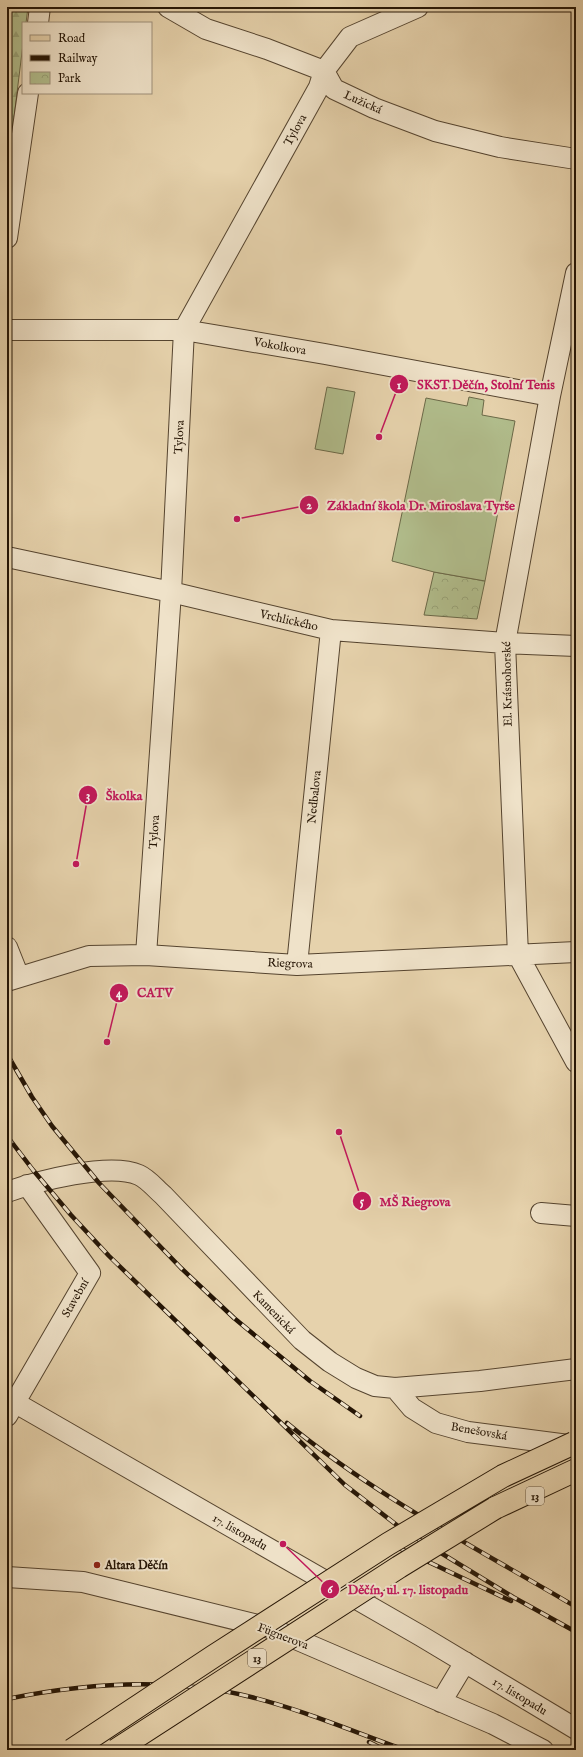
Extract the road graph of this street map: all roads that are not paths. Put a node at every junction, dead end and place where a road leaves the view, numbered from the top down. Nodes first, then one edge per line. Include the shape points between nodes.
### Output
1 (40, 7) edge
2 (168, 7) edge
3 (418, 7) edge
4 (38, 22) edge
5 (324, 71) junction
6 (28, 94) edge
7 (576, 159) edge
8 (7, 238) edge
9 (576, 273) edge
10 (7, 330) edge
11 (184, 330) junction
12 (550, 396) junction
13 (7, 557) edge
14 (171, 592) junction
15 (330, 630) junction
16 (505, 643) junction
17 (576, 646) edge
18 (7, 947) edge
19 (576, 952) edge
20 (146, 955) junction
21 (518, 955) junction
22 (297, 965) junction
23 (13, 979) edge
24 (576, 1062) edge
25 (27, 1185) junction
26 (7, 1192) edge
27 (541, 1213) dead end
28 (576, 1216) edge
29 (576, 1369) edge
30 (395, 1388) junction
31 (10, 1406) edge
32 (576, 1444) edge
33 (576, 1470) edge
34 (576, 1487) edge
35 (495, 1508) junction
36 (7, 1577) edge
37 (465, 1662) junction
38 (441, 1702) junction
39 (576, 1729) edge
40 (72, 1750) edge
41 (116, 1750) edge
42 (543, 1750) edge

1 - 4 street
2 - 5 street via 206,29
3 - 5 street, Tylova via 350,36
5 - 7 street, Lužická via 334,89 374,108 435,131 500,147
5 - 11 street, Tylova via 320,87
6 - 8 street
9 - 12 street, El. Krásnohorské
10 - 11 street, Vokolkova
11 - 12 street, Vokolkova via 318,352
11 - 14 street, Tylova
12 - 16 street, El. Krásnohorské
13 - 14 street, Vrchlického
14 - 15 street, Vrchlického
14 - 20 street, Tylova
15 - 16 street, Vrchlického
15 - 22 street, Nedbalova
16 - 17 street, Vrchlického
16 - 21 street, El. Krásnohorské
18 - 23 street
19 - 21 street, Riegrova
20 - 22 street, Riegrova
20 - 23 street, Riegrova via 89,956
21 - 22 street, Riegrova
21 - 24 street, El. Krásnohorské
25 - 26 street, Kamenická
25 - 30 street, Kamenická via 102,1170 126,1171 141,1176 163,1195 302,1340 356,1378 375,1386
25 - 31 street, Stavební via 90,1273
27 - 28 street
29 - 30 street, Kamenická
30 - 32 street, Benešovská via 412,1408 436,1423 468,1432
31 - 37 street, 17. listopadu
32 - 40 main road, 13, bridge via 503,1476 388,1544
33 - 35 main road
34 - 35 main road, 13 via 541,1494
35 - 41 main road, 13, bridge
36 - 38 street, Fügnerova via 83,1582 270,1628
37 - 38 street
37 - 39 street, 17. listopadu
38 - 42 street, Fügnerova via 493,1724

